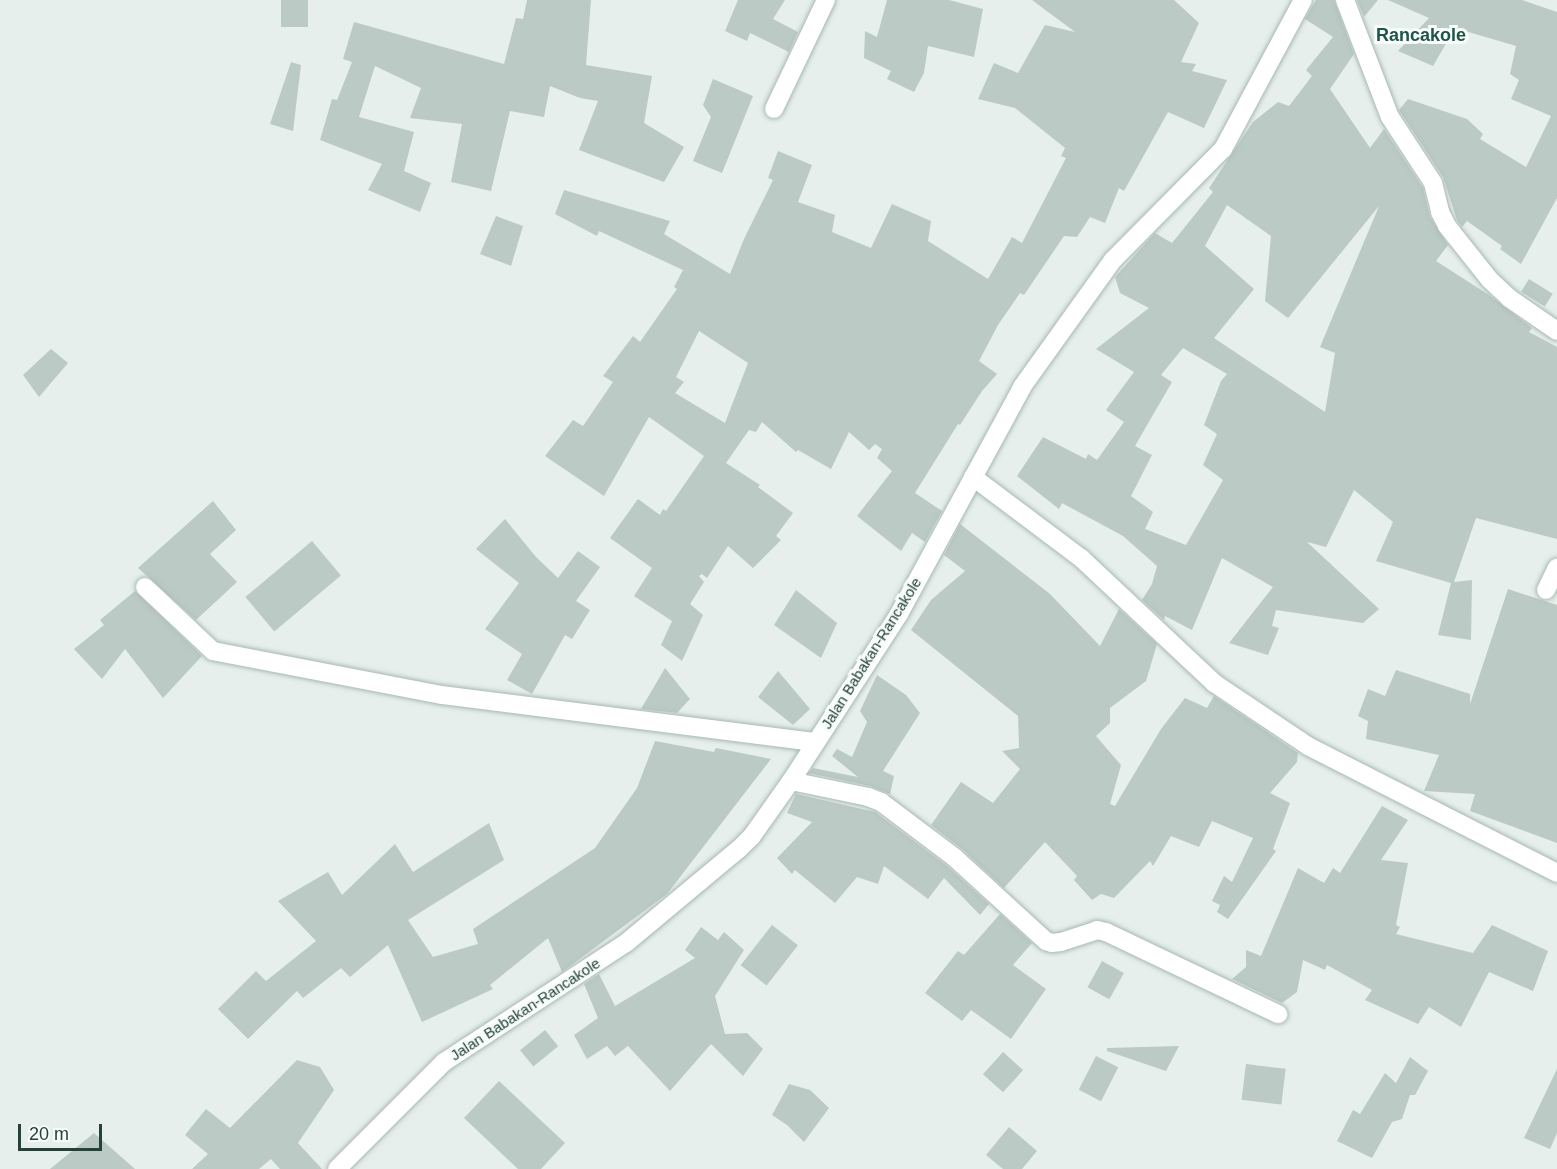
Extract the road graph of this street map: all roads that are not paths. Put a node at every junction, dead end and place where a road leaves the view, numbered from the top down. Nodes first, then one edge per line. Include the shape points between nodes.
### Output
1 (826, 0) edge
2 (1303, 0) edge
3 (1345, 0) edge
4 (774, 109) dead end
5 (1557, 331) edge
6 (973, 477) junction
7 (1557, 567) edge
8 (145, 586) dead end
9 (1546, 590) dead end
10 (816, 742) junction
11 (791, 781) junction
12 (1557, 873) edge
13 (1278, 1014) dead end
14 (337, 1169) edge

1 - 4 street
2 - 6 street, Jalan Babakan-Rancakole via 1223,149 1113,260 1022,387
3 - 5 street via 1390,117 1433,183 1447,226 1490,280
6 - 10 street, Jalan Babakan-Rancakole via 899,614
6 - 12 street via 1080,558 1223,689 1308,746
7 - 9 street
8 - 10 street via 213,651 442,695
10 - 11 street, Jalan Babakan-Rancakole
11 - 13 street via 881,802 954,857 1052,944 1096,930 1106,932
11 - 14 street, Jalan Babakan-Rancakole via 739,849 626,944 444,1062

